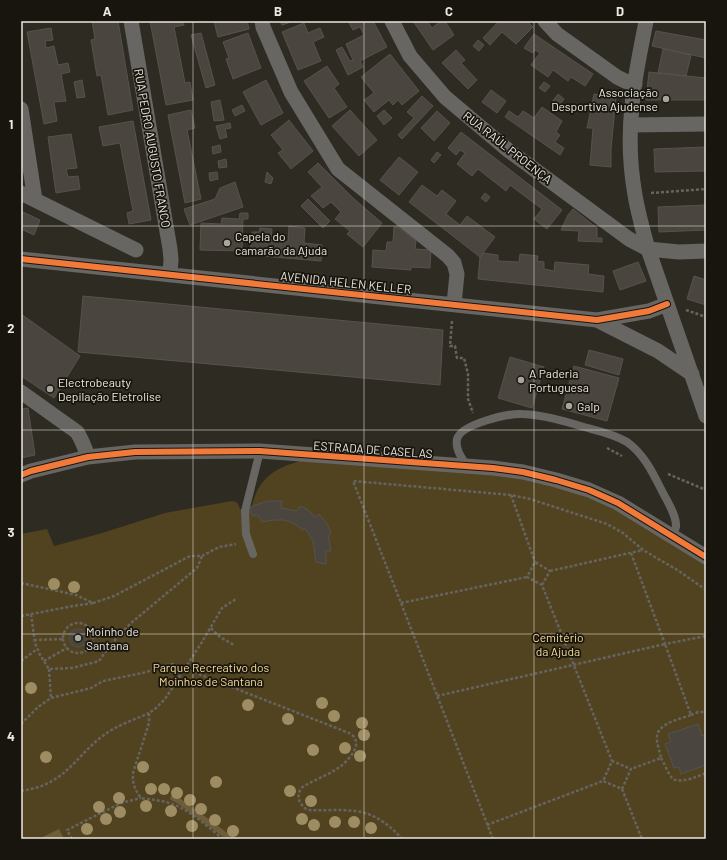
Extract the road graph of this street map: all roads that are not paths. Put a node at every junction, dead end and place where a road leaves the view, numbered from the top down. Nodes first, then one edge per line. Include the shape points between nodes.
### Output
1 (131, 21) edge
2 (262, 21) edge
3 (392, 21) edge
4 (545, 21) edge
5 (646, 21) edge
6 (635, 84) junction
7 (21, 109) edge
8 (706, 124) edge
9 (631, 126) junction
10 (21, 193) edge
11 (35, 200) junction
12 (648, 249) junction
13 (136, 250) dead end
14 (706, 251) edge
15 (21, 259) edge
16 (170, 275) junction
17 (454, 304) junction
18 (667, 304) junction
19 (597, 320) junction
20 (692, 374) junction
21 (21, 392) edge
22 (706, 416) edge
23 (260, 451) junction
24 (88, 457) junction
25 (468, 467) junction
26 (21, 475) edge
27 (672, 536) junction
28 (252, 554) dead end
29 (706, 557) edge

1 - 16 street, RUA PEDRO AUGUSTO FRANCO via 170,249
2 - 17 street via 291,92 338,169 454,263 457,274
3 - 12 street, RUA RAÚL PROENÇA via 410,56 445,97 508,150 628,239
4 - 6 street via 557,34 617,77
5 - 6 street
6 - 9 street
7 - 11 street
8 - 9 street
9 - 12 street via 634,194
10 - 11 street
11 - 13 street
12 - 14 street
12 - 18 street
15 - 16 street, AVENIDA HELEN KELLER
16 - 17 street, AVENIDA HELEN KELLER
17 - 19 street, AVENIDA HELEN KELLER
18 - 19 street, AVENIDA HELEN KELLER via 649,311
18 - 20 street
19 - 20 street, AVENIDA HELEN KELLER via 658,351
20 - 22 street
21 - 24 street via 77,432
23 - 24 street, ESTRADA DE CASELAS via 135,452
23 - 25 street, ESTRADA DE CASELAS
23 - 28 lane via 245,511 246,534
24 - 26 street, ESTRADA DE CASELAS
25 - 27 street, ESTRADA DE CASELAS via 523,472 589,490 618,503
25 - 27 lane via 457,446 460,434 472,425 508,414 546,416 610,434 627,442 641,454 650,467 674,515 676,527
27 - 29 street, ESTRADA DE CASELAS

